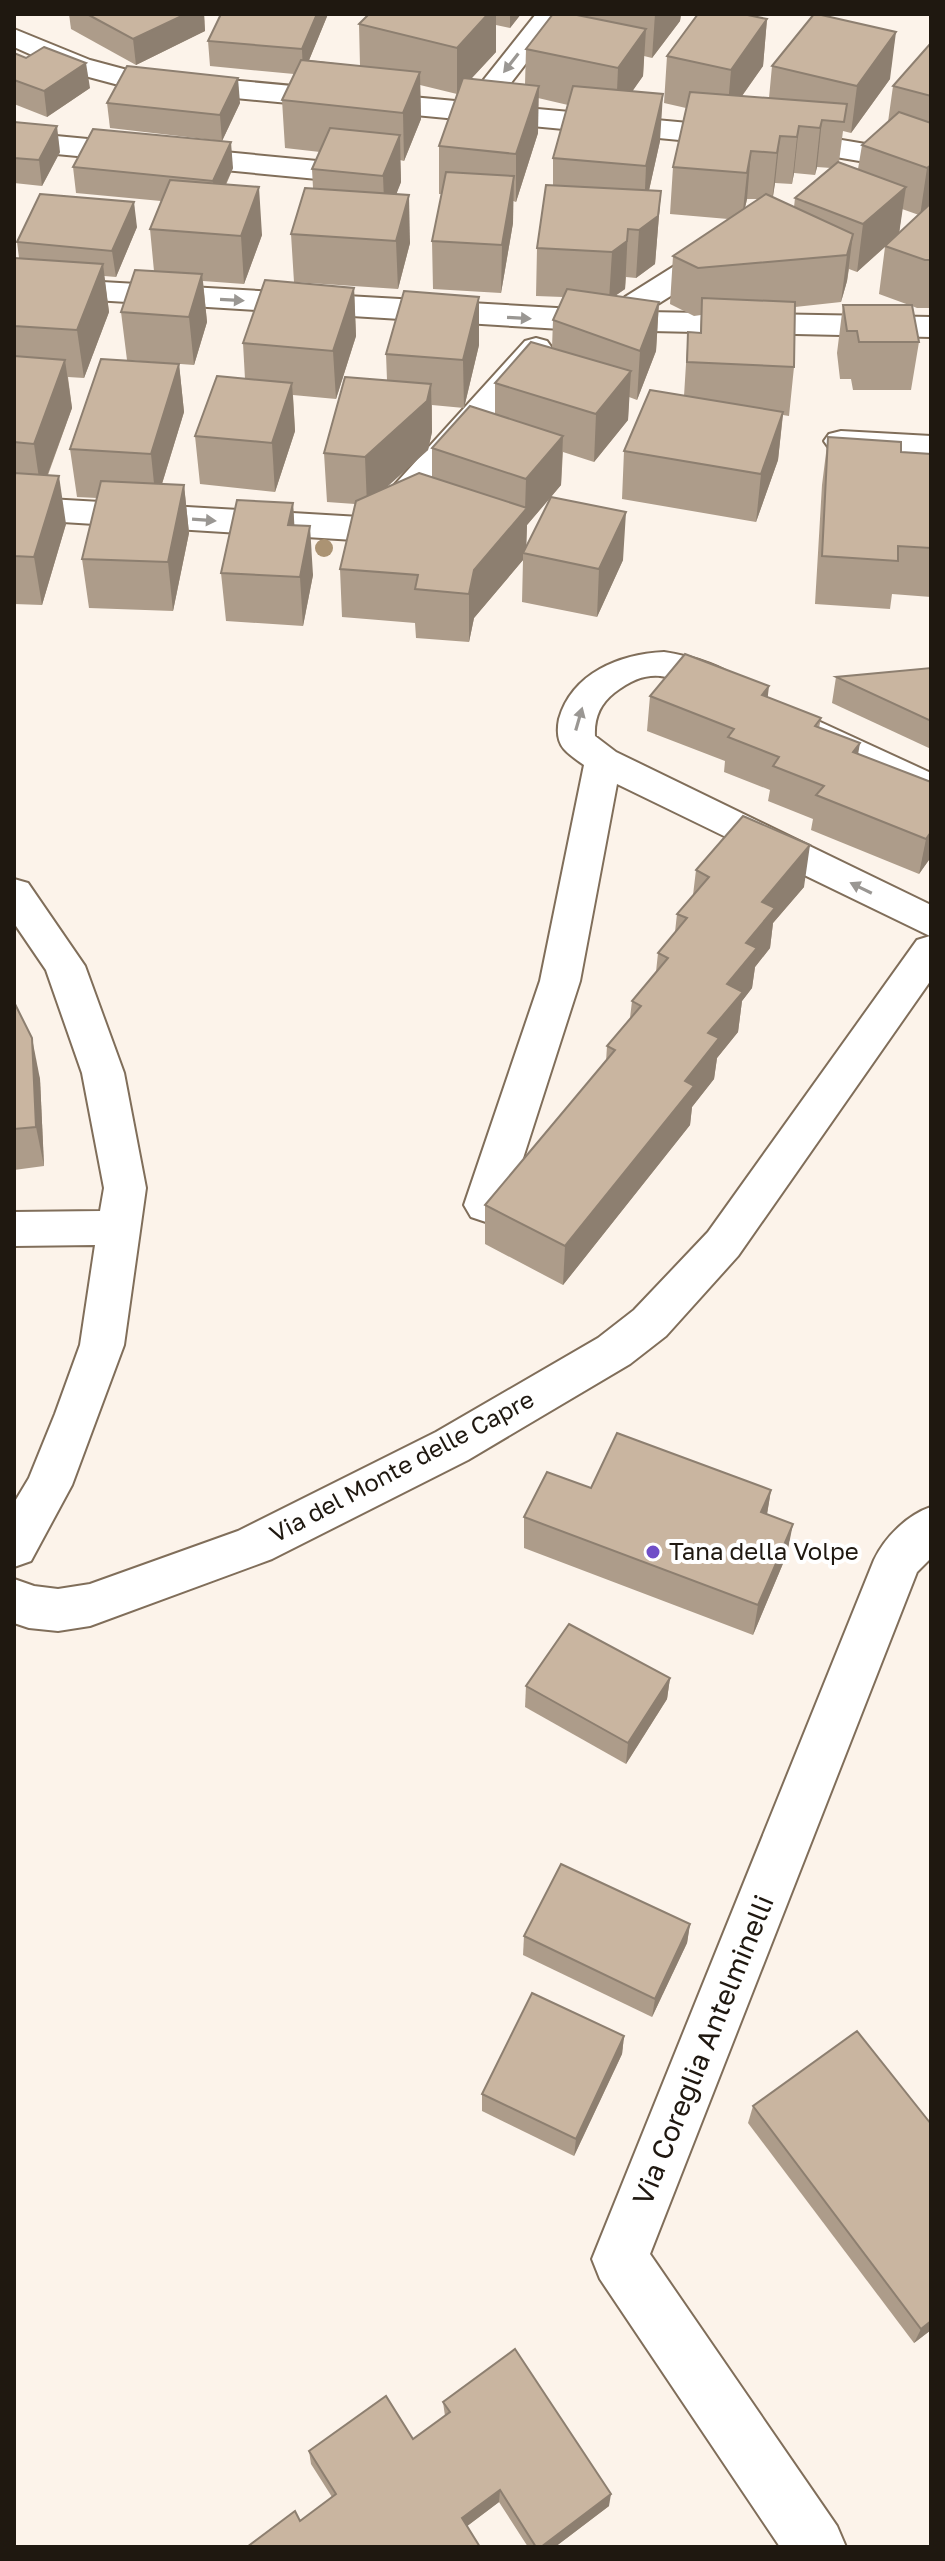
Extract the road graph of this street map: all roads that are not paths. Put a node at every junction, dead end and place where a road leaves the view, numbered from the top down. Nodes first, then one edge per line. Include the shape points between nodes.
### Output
1 (550, 14) edge
2 (14, 37) edge
3 (473, 113) junction
4 (14, 141) edge
5 (876, 153) junction
6 (931, 164) edge
7 (397, 178) edge
8 (836, 178) edge
9 (743, 237) edge
10 (14, 286) edge
11 (561, 320) junction
12 (616, 322) junction
13 (931, 327) edge
14 (834, 441) edge
15 (931, 446) edge
16 (14, 508) edge
17 (603, 761) junction
18 (931, 788) edge
19 (14, 893) edge
20 (931, 922) edge
21 (931, 950) edge
22 (486, 1205) edge
23 (119, 1228) junction
24 (14, 1229) edge
25 (931, 1527) edge
26 (14, 1547) edge
27 (14, 1600) edge
28 (816, 2547) edge

1 -> 3 street
2 - 3 street via 80,66 130,79
3 - 5 street
4 - 7 street
5 - 6 street
5 - 8 street
9 - 12 street
10 -> 11 street
11 - 12 street
16 -> 11 street via 369,527 381,520
12 - 13 street
14 - 15 street
17 -> 18 street via 577,741 576,717 601,686 622,672 673,665
20 -> 17 street
17 - 22 street via 560,981
19 - 23 street via 65,966 103,1073 125,1188
21 - 27 street, Via del Monte delle Capre via 716,1252 650,1323 614,1351 452,1446 255,1545 90,1605 58,1610
23 - 24 street
23 - 26 street via 97,1359 49,1485
25 - 28 street, Via Coreglia Antelminelli via 898,1560 620,2259

